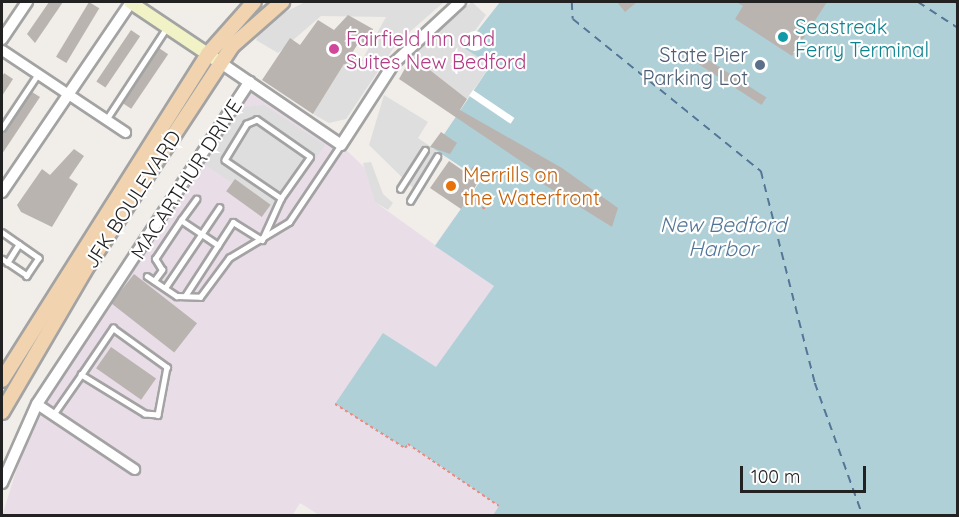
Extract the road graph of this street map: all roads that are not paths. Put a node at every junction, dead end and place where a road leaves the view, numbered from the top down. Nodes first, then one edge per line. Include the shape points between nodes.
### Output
1 (27, 2) edge
2 (131, 2) edge
3 (254, 2) edge
4 (282, 2) edge
5 (460, 2) edge
6 (168, 27) junction
7 (2, 39) edge
8 (2, 50) edge
9 (208, 54) junction
10 (221, 63) junction
11 (38, 74) junction
12 (249, 82) junction
13 (68, 95) junction
14 (106, 120) junction
15 (2, 128) edge
16 (124, 132) dead end
17 (341, 145) junction
18 (424, 150) dead end
19 (437, 157) dead end
20 (400, 189) dead end
21 (2, 192) edge
22 (281, 198) junction
23 (196, 199) dead end
24 (410, 201) dead end
25 (219, 208) dead end
26 (181, 220) junction
27 (2, 232) edge
28 (201, 234) junction
29 (262, 240) junction
30 (19, 244) junction
31 (218, 245) junction
32 (2, 259) edge
33 (7, 263) junction
34 (147, 276) dead end
35 (154, 281) junction
36 (165, 288) junction
37 (185, 296) junction
38 (81, 375) junction
39 (2, 380) edge
40 (37, 404) junction
41 (2, 412) edge
42 (53, 415) junction
43 (134, 469) dead end
44 (2, 483) edge

1 - 7 street
2 - 6 main road
2 - 13 street
3 - 9 main road, JFK BOULEVARD
4 - 10 main road, JFK BOULEVARD via 249,26
5 - 17 street via 394,63
6 - 9 main road
6 - 14 lane
8 - 11 street
9 - 10 main road
9 - 39 main road, JFK BOULEVARD
10 - 12 street
10 - 41 main road, JFK BOULEVARD via 80,278
11 - 13 street
11 - 15 lane
12 - 17 street, MACARTHUR DRIVE
12 - 40 street, MACARTHUR DRIVE
13 - 14 street
13 - 21 street
14 - 16 street
17 - 29 lane via 303,206
18 - 20 lane
19 - 24 lane
22 - 22 lane via 310,157 257,120 247,124 225,159
22 - 29 lane
23 - 26 lane
25 - 28 lane
26 - 28 lane
26 - 35 lane via 155,259 162,270
27 - 30 lane
28 - 31 lane
28 - 36 lane
29 - 31 lane via 233,222
29 - 37 lane via 229,258 200,297
30 - 33 lane
30 - 33 lane via 39,258 27,276
31 - 37 lane
32 - 33 lane
34 - 35 lane
35 - 36 lane
36 - 37 lane
38 - 38 lane via 113,328 167,367 158,416 145,414
38 - 42 lane
40 - 42 street
40 - 44 street
42 - 43 street

